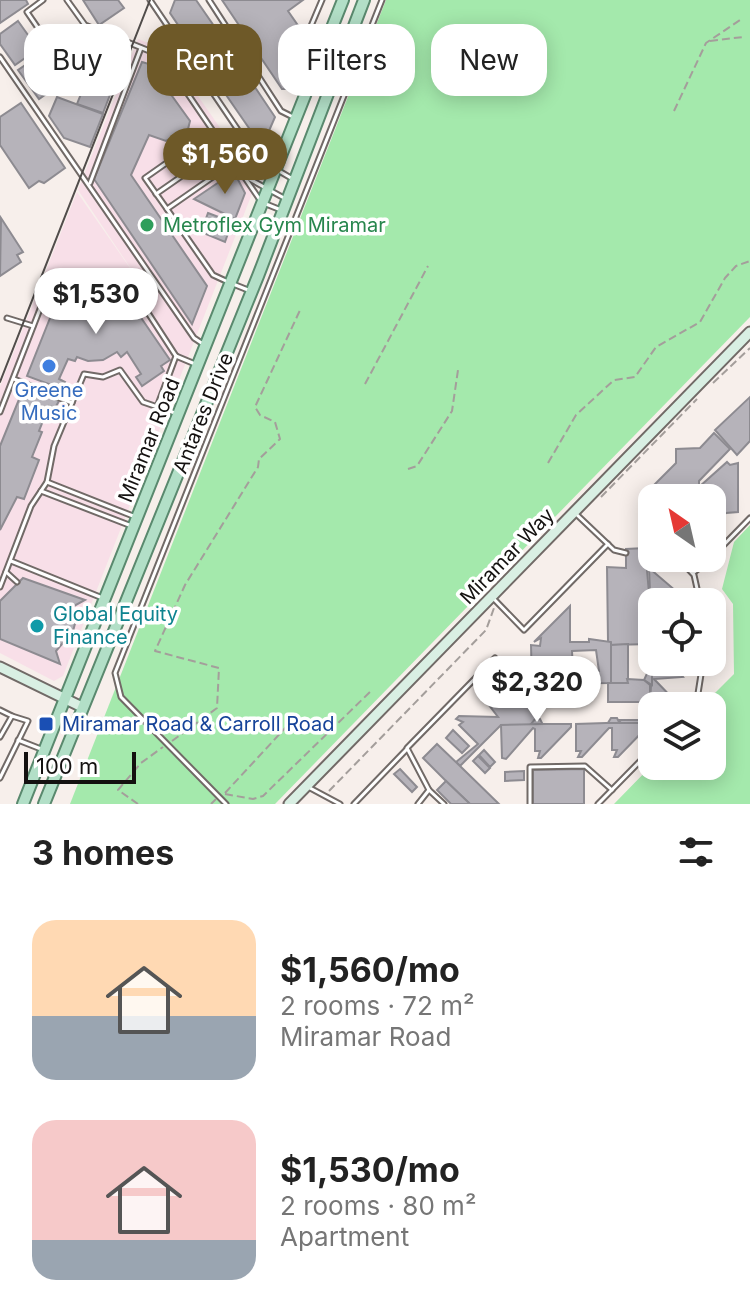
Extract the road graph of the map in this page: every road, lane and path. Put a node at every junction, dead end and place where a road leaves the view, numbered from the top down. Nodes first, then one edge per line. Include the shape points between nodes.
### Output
1 (43, 0) edge
2 (67, 0) edge
3 (150, 0) edge
4 (209, 0) edge
5 (322, 0) edge
6 (343, 0) edge
7 (364, 0) edge
8 (382, 0) edge
9 (740, 20) dead end
10 (35, 24) edge
11 (86, 24) edge
12 (312, 24) edge
13 (743, 37) dead end
14 (131, 43) edge
15 (706, 43) junction
16 (142, 47) junction
17 (0, 57) edge
18 (674, 111) dead end
19 (297, 119) junction
20 (315, 128) junction
21 (212, 131) junction
22 (223, 147) junction
23 (233, 162) junction
24 (277, 171) junction
25 (242, 175) junction
26 (295, 179) junction
27 (90, 183) junction
28 (268, 192) junction
29 (156, 194) junction
30 (287, 199) junction
31 (264, 203) junction
32 (167, 209) junction
33 (283, 211) junction
34 (750, 261) edge
35 (428, 266) dead end
36 (231, 283) junction
37 (252, 292) junction
38 (301, 308) dead end
39 (7, 318) dead end
40 (33, 326) junction
41 (750, 332) edge
42 (206, 345) junction
43 (750, 348) edge
44 (176, 356) junction
45 (198, 366) junction
46 (458, 370) dead end
47 (14, 379) junction
48 (365, 384) dead end
49 (706, 388) dead end
50 (700, 395) dead end
51 (72, 403) junction
52 (157, 407) junction
53 (0, 412) edge
54 (179, 414) junction
55 (548, 463) dead end
56 (408, 469) dead end
57 (47, 482) junction
58 (41, 491) junction
59 (594, 503) dead end
60 (575, 513) junction
61 (750, 518) edge
62 (135, 522) junction
63 (726, 543) edge
64 (608, 544) junction
65 (626, 553) dead end
66 (10, 561) junction
67 (0, 565) edge
68 (7, 570) junction
69 (693, 573) edge
70 (17, 582) dead end
71 (0, 587) edge
72 (697, 588) edge
73 (104, 599) junction
74 (494, 600) junction
75 (495, 658) dead end
76 (0, 667) edge
77 (372, 690) dead end
78 (63, 699) junction
79 (82, 707) junction
80 (0, 710) edge
81 (12, 716) junction
82 (287, 726) dead end
83 (0, 737) edge
84 (18, 740) junction
85 (167, 744) junction
86 (407, 748) junction
87 (43, 750) junction
88 (638, 763) edge
89 (0, 778) edge
90 (307, 786) junction
91 (429, 790) junction
92 (612, 790) junction
93 (222, 796) junction
94 (323, 797) junction
95 (23, 804) edge
96 (44, 804) edge
97 (138, 804) edge
98 (211, 804) edge
99 (226, 804) edge
100 (289, 804) edge
101 (340, 804) edge
102 (354, 804) edge
103 (418, 804) edge
104 (444, 804) edge
105 (530, 804) edge
106 (598, 804) edge

1 - 10 lane via 27,12
2 - 11 lane
3 - 24 lane via 257,158
4 - 19 lane via 281,111
5 - 12 lane
6 - 19 main road, Miramar Road
7 - 20 main road, Miramar Road
8 - 85 lane, Antares Drive via 115,673 121,697
9 - 15 path
13 - 15 path
14 - 16 lane
15 - 18 path
16 - 21 lane via 162,56
16 - 27 lane
17 - 27 lane
19 - 20 lane
19 - 24 main road, Miramar Road
20 - 26 main road, Miramar Road
21 - 22 lane
21 - 29 lane via 145,178
22 - 23 lane
22 - 29 lane
23 - 25 lane
23 - 32 lane
24 - 26 lane
24 - 28 main road, Miramar Road
25 - 28 lane
25 - 31 lane
26 - 30 main road, Miramar Road
27 - 42 lane via 194,338
28 - 30 lane
28 - 31 main road, Miramar Road
29 - 32 lane
30 - 33 main road, Miramar Road
31 - 33 lane
31 - 36 main road, Miramar Road
32 - 36 lane via 213,275
33 - 37 main road, Miramar Road
34 - 55 path via 725,278 695,326 656,347 635,377 614,380 576,415
35 - 48 path
36 - 37 lane
36 - 42 main road, Miramar Road
37 - 79 main road, Miramar Road
38 - 85 path via 255,407 275,422 280,439 259,459 185,585 155,651 219,668 217,708
39 - 40 lane
40 - 44 lane via 47,291 126,279
40 - 47 lane
41 - 60 street, Miramar Way
42 - 45 main road, Miramar Road
43 - 49 path
44 - 45 lane
44 - 52 lane
45 - 54 main road, Miramar Road
46 - 56 path via 452,411 417,466
47 - 51 lane
47 - 53 lane
50 - 59 path
51 - 52 lane via 84,374 103,377 120,370 139,398
51 - 57 lane via 54,446
52 - 54 lane
54 - 62 main road, Miramar Road
57 - 58 lane
57 - 62 lane
58 - 62 lane
58 - 66 lane
60 - 64 lane
60 - 74 street, Miramar Way
61 - 63 lane
62 - 73 main road, Miramar Road
64 - 65 lane
64 - 74 lane via 524,630
66 - 68 lane
66 - 73 lane
67 - 68 lane
68 - 70 lane
68 - 71 lane
69 - 72 lane
73 - 78 main road, Miramar Road
74 - 90 street, Miramar Way
74 - 94 path via 486,630
75 - 86 lane
76 - 78 street
77 - 93 path via 263,796
78 - 79 street
78 - 87 main road, Miramar Road
79 - 96 main road, Miramar Road
80 - 81 lane
81 - 83 lane
81 - 84 lane via 28,721
82 - 93 path
84 - 87 lane
84 - 89 lane
85 - 93 lane, Antares Drive
85 - 97 path via 118,790
86 - 91 lane
86 - 102 lane
87 - 95 main road, Miramar Road
88 - 92 lane
90 - 94 lane
90 - 100 street, Miramar Way
91 - 103 lane
91 - 104 lane
92 - 105 lane via 585,766 530,767
92 - 106 lane
93 - 98 path
93 - 99 lane, Antares Drive
94 - 101 lane

